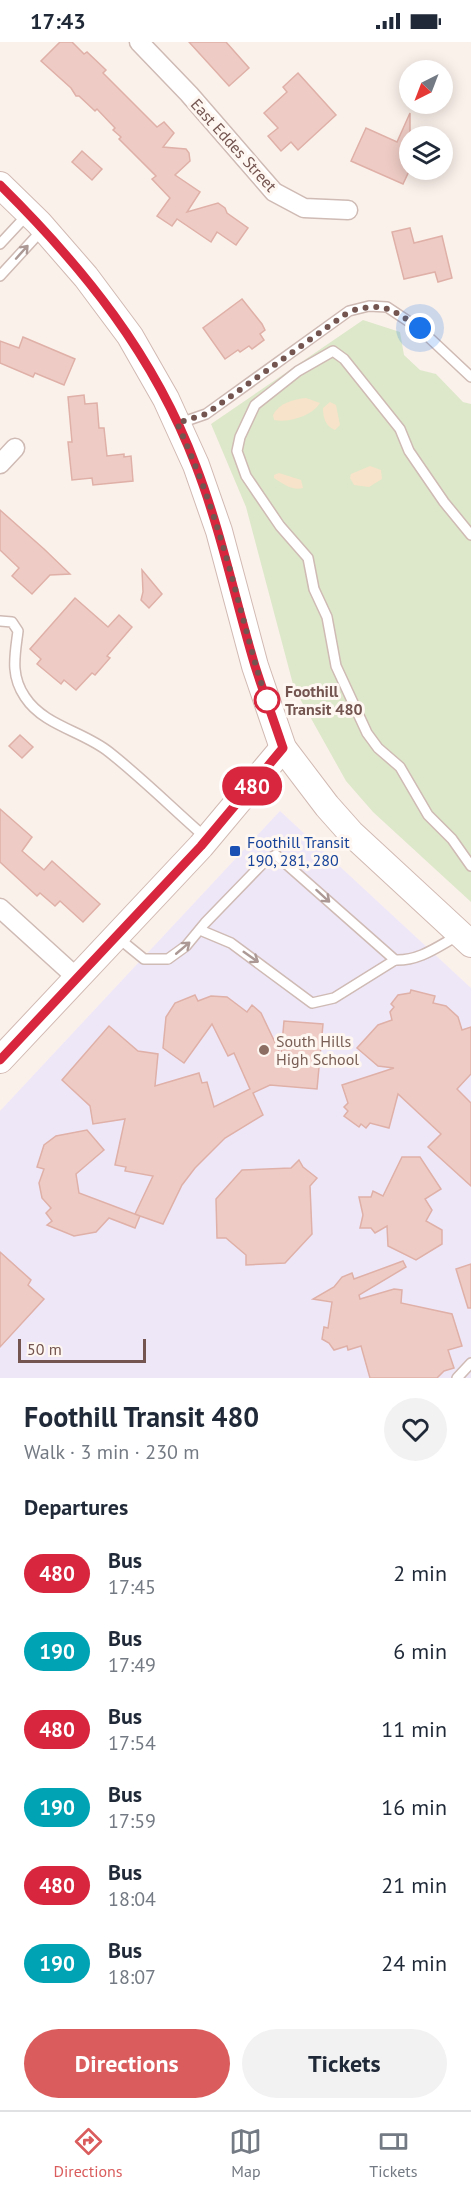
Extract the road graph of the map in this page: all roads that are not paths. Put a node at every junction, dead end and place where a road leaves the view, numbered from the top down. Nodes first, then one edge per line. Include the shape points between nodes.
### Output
1 (139, 42) edge
2 (0, 185) edge
3 (348, 210) dead end
4 (36, 221) junction
5 (0, 244) edge
6 (0, 276) edge
7 (471, 376) edge
8 (177, 423) junction
9 (15, 448) dead end
10 (0, 464) edge
11 (471, 536) edge
12 (0, 621) edge
13 (283, 748) junction
14 (207, 839) junction
15 (471, 866) edge
16 (0, 908) edge
17 (200, 930) junction
18 (116, 936) junction
19 (466, 939) edge
20 (395, 960) junction
21 (76, 977) junction
22 (0, 1060) edge
23 (471, 1363) edge
24 (457, 1378) edge

1 - 3 street, East Eddes Street via 274,192 304,208
2 - 4 main road
4 - 5 lane
6 -> 4 lane
4 - 8 main road via 86,277 130,336
7 - 8 lane via 420,328 387,307 369,306 350,311 206,414
8 - 13 main road via 219,531 255,666
9 - 10 street
11 - 15 lane via 409,451 400,429 344,359 333,351 298,371 255,405 237,451 246,476 280,526 308,558 314,589 327,617 336,666 367,733 400,767 428,815
12 - 14 lane via 12,622 18,630 13,664 16,680 38,712 107,750
13 - 14 main road
13 - 19 main road via 351,833
14 - 18 main road
16 - 21 street
18 -> 17 lane via 144,959 168,959
17 -> 20 lane via 231,944 312,1003 334,998
17 -> 20 lane via 265,861 276,855
18 - 21 main road
19 - 20 lane via 422,956
21 - 22 main road
23 - 24 lane

